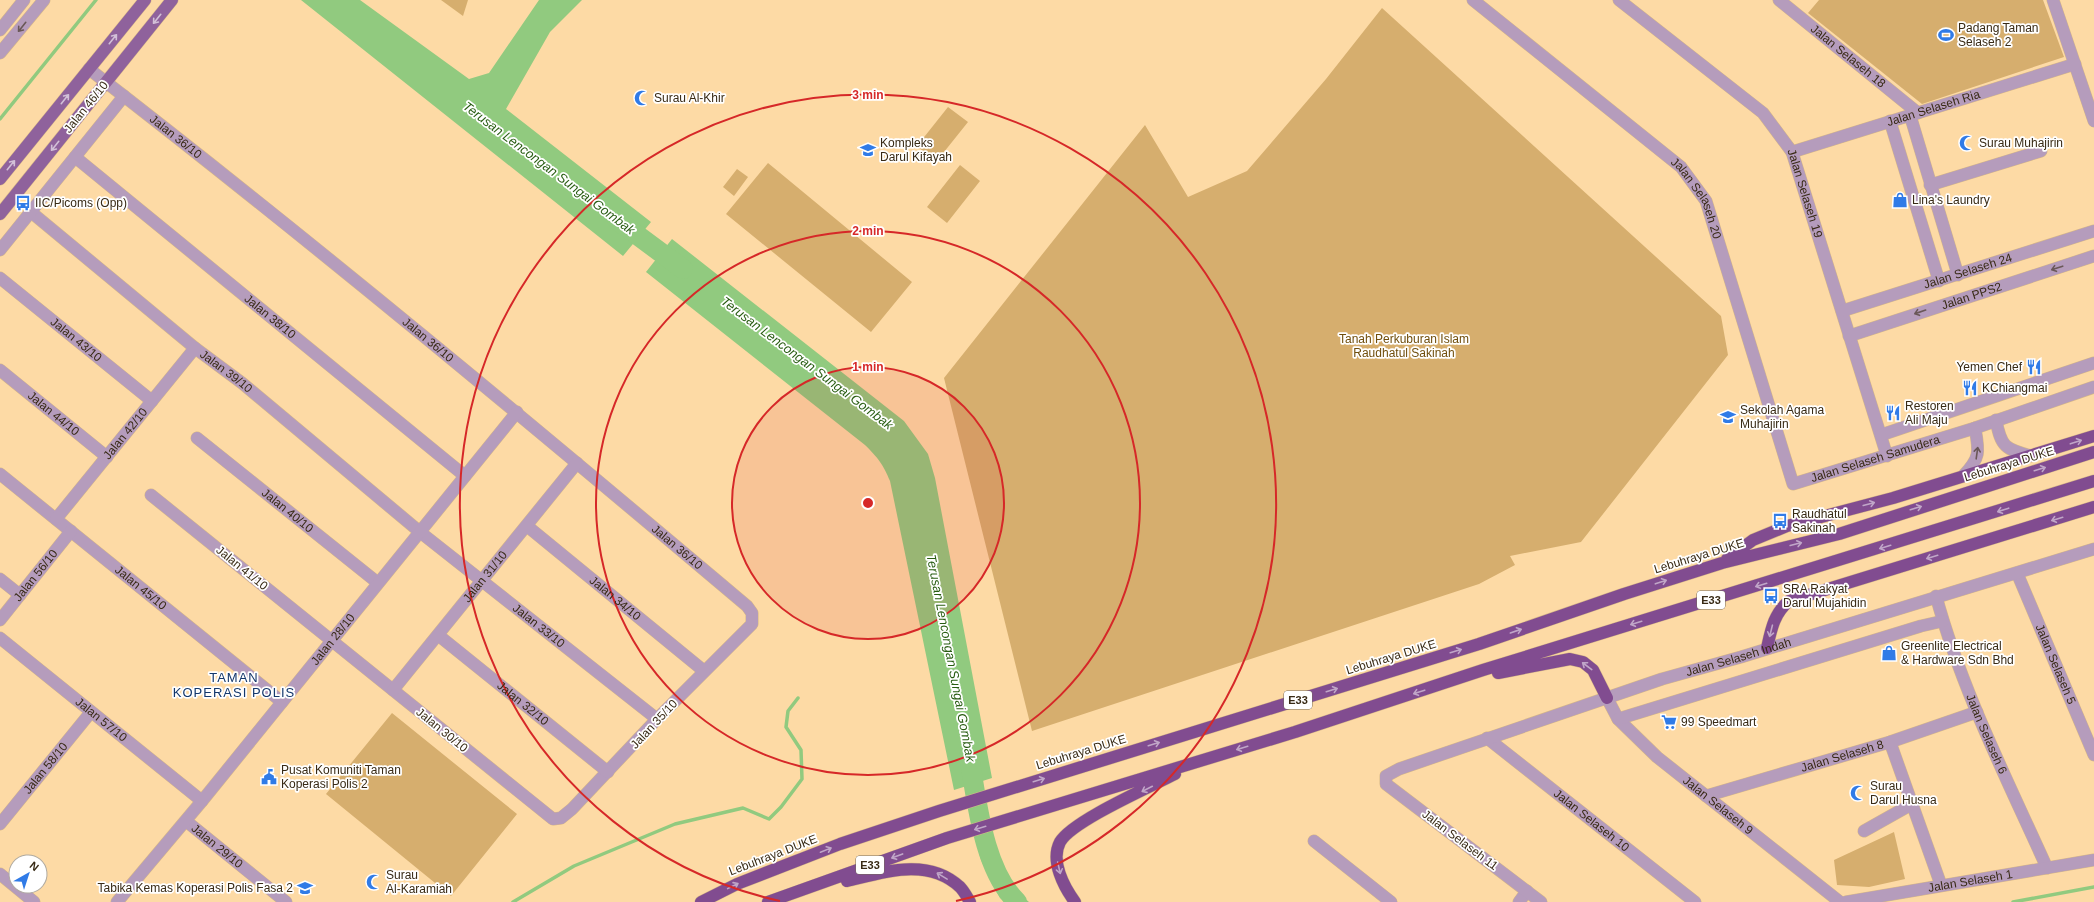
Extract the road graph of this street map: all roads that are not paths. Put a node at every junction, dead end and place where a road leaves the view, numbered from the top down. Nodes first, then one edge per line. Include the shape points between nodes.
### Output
1 (24, 0) edge
2 (44, 0) edge
3 (145, 0) edge
4 (172, 0) edge
5 (1473, 0) edge
6 (1619, 0) edge
7 (1779, 0) edge
8 (2053, 0) edge
9 (0, 30) edge
10 (0, 54) edge
11 (2075, 64) junction
12 (89, 69) junction
13 (106, 82) junction
14 (124, 96) junction
15 (1914, 114) junction
16 (1890, 121) junction
17 (2094, 121) edge
18 (2041, 151) dead end
19 (1792, 152) junction
20 (75, 157) junction
21 (0, 179) edge
22 (1930, 185) junction
23 (31, 212) junction
24 (0, 214) edge
25 (2094, 231) edge
26 (0, 250) edge
27 (2094, 256) edge
28 (1958, 275) junction
29 (0, 278) edge
30 (1939, 281) junction
31 (1842, 311) junction
32 (1849, 336) junction
33 (195, 348) junction
34 (2094, 363) edge
35 (0, 370) edge
36 (2094, 387) edge
37 (152, 401) junction
38 (517, 412) junction
39 (1996, 420) junction
40 (1974, 428) junction
41 (1881, 435) junction
42 (2094, 436) edge
43 (197, 438) dead end
44 (2094, 452) edge
45 (1887, 456) junction
46 (2031, 456) junction
47 (107, 457) junction
48 (577, 463) junction
49 (0, 474) edge
50 (1964, 475) junction
51 (465, 476) junction
52 (2094, 481) edge
53 (1794, 484) joint
54 (151, 495) dead end
55 (2094, 507) edge
56 (56, 520) junction
57 (527, 526) junction
58 (71, 531) junction
59 (420, 532) junction
60 (2094, 549) edge
61 (1722, 563) junction
62 (2017, 573) junction
63 (0, 579) edge
64 (483, 580) junction
65 (378, 583) junction
66 (20, 595) junction
67 (1936, 596) junction
68 (0, 620) edge
69 (1943, 621) junction
70 (752, 624) joint
71 (438, 635) junction
72 (0, 638) edge
73 (332, 640) junction
74 (1768, 648) junction
75 (704, 671) junction
76 (1449, 682) junction
77 (393, 690) junction
78 (1607, 698) junction
79 (282, 702) junction
80 (91, 712) junction
81 (1977, 712) junction
82 (657, 719) junction
83 (1618, 719) junction
84 (1487, 738) junction
85 (1890, 742) junction
86 (2094, 755) edge
87 (1207, 758) junction
88 (608, 772) junction
89 (1386, 776) joint
90 (1706, 796) junction
91 (202, 801) junction
92 (1912, 804) junction
93 (553, 819) joint
94 (186, 821) junction
95 (0, 824) edge
96 (1864, 831) dead end
97 (1314, 841) dead end
98 (2094, 860) edge
99 (2047, 868) junction
100 (0, 874) edge
101 (1941, 885) junction
102 (803, 891) junction
103 (1527, 891) junction
104 (34, 902) edge
105 (117, 902) edge
106 (286, 902) edge
107 (701, 902) edge
108 (768, 902) edge
109 (970, 902) edge
110 (1075, 902) edge
111 (1391, 902) edge
112 (1519, 902) edge
113 (1541, 902) edge
114 (1695, 902) edge
115 (1840, 902) edge
116 (1846, 902) edge

1 - 9 street
2 -> 10 street
12 -> 3 main road, Jalan 46/10
4 -> 13 main road, Jalan 46/10
5 - 53 street, Jalan Selaseh 20 via 1681,167 1706,201
6 - 19 street, Jalan Selaseh 19 via 1763,113
7 - 15 street, Jalan Selaseh 18
8 - 11 street
11 - 15 street, Jalan Selaseh Ria
11 - 17 street
12 - 13 street, Jalan 36/10
21 -> 12 main road, Jalan 46/10
13 - 14 street, Jalan 36/10
13 -> 24 main road, Jalan 46/10
14 - 20 street, Jalan 46/10
14 - 38 street, Jalan 36/10
15 - 16 street, Jalan Selaseh Ria
15 - 22 street
16 - 19 street, Jalan Selaseh Ria
16 - 30 street
18 - 22 street
19 - 31 street, Jalan Selaseh 19
20 - 23 street, Jalan 46/10
20 - 51 street, Jalan 38/10
22 - 28 street
23 - 26 street, Jalan 46/10
23 - 33 street, Jalan 39/10
25 - 28 street, Jalan Selaseh 24
27 -> 32 street, Jalan PPS2
28 - 30 street, Jalan Selaseh 24
29 - 37 street, Jalan 43/10
30 - 31 street, Jalan Selaseh 24
31 - 32 street, Jalan Selaseh 19
32 - 41 street, Jalan Selaseh 19
33 - 37 street, Jalan 42/10
33 - 59 street, Jalan 39/10 via 242,383
34 - 41 street
35 - 47 street, Jalan 44/10
36 - 39 street, Jalan Selaseh Samudera
37 - 47 street, Jalan 42/10
38 - 48 street, Jalan 36/10
38 - 51 street, Jalan 28/10
39 - 40 street, Jalan Selaseh Samudera
39 - 46 street via 2000,440 2006,447
40 - 45 street, Jalan Selaseh Samudera
50 -> 40 street via 1979,454
41 - 45 street, Jalan Selaseh 19
46 -> 42 highway
43 - 65 street, Jalan 40/10
61 -> 44 highway, Lebuhraya DUKE / E33 via 1839,534
45 - 53 street, Jalan Selaseh Samudera
46 - 50 highway
47 - 56 street, Jalan 42/10
48 - 57 street, Jalan 31/10
48 - 70 street, Jalan 36/10 via 747,606 752,613
49 - 56 street, Jalan 45/10
61 -> 50 highway via 1764,534
51 - 59 street, Jalan 28/10
52 -> 76 highway, E33
54 - 73 street, Jalan 41/10
55 -> 74 highway via 1789,601 1776,615
56 - 58 street, Jalan 45/10
57 - 64 street, Jalan 31/10
57 - 75 street, Jalan 34/10
58 - 66 street, Jalan 56/10
58 - 79 street, Jalan 45/10
59 - 64 street, Jalan 33/10
59 - 65 street, Jalan 28/10
60 - 62 street, Jalan Selaseh Indah
107 -> 61 highway, Lebuhraya DUKE / E33 via 737,884 840,844 939,811 1479,644
62 - 67 street, Jalan Selaseh Indah
62 - 86 street, Jalan Selaseh 5
63 - 66 street
64 - 71 street, Jalan 31/10
64 - 82 street, Jalan 33/10
65 - 73 street, Jalan 28/10
66 - 68 street, Jalan 56/10
67 - 69 street, Jalan Selaseh 6
67 - 74 street, Jalan Selaseh Indah
69 - 81 street, Jalan Selaseh 6
69 - 83 street, Jalan Selaseh Indah
70 - 75 street, Jalan 35/10
71 - 77 street, Jalan 31/10
71 - 88 street, Jalan 32/10
72 - 80 street, Jalan 57/10
73 - 77 street, Jalan 30/10
73 - 79 street, Jalan 28/10
74 - 78 street, Jalan Selaseh Indah
75 - 82 street, Jalan 35/10
78 -> 76 highway via 1593,670 1582,662 1570,659
76 -> 87 highway, E33
77 - 93 street, Jalan 30/10
78 - 83 street, Jalan Selaseh 9
78 - 84 street, Jalan Selaseh Indah
79 - 91 street, Jalan 28/10
80 - 91 street, Jalan 57/10
80 - 95 street, Jalan 58/10
81 - 85 street, Jalan Selaseh 8
81 - 99 street, Jalan Selaseh 6
82 - 88 street, Jalan 35/10
83 - 90 street, Jalan Selaseh 9 via 1657,757
84 - 89 street, Jalan Selaseh Indah
84 - 114 street, Jalan Selaseh 10
85 - 90 street, Jalan Selaseh 8
85 - 92 street
87 -> 102 highway, E33 via 947,838
87 -> 110 highway via 1080,823 1060,841 1058,868 1064,885
88 - 93 street, Jalan 35/10 via 572,809 561,818
89 - 103 street, Jalan Selaseh 11 via 1386,784
90 - 115 street, Jalan Selaseh 9
91 - 94 street, Jalan 28/10
92 - 96 street
92 - 101 street
94 - 105 street, Jalan 28/10
94 - 106 street, Jalan 29/10
97 - 111 street
98 - 99 street, Jalan Selaseh 1
99 - 101 street, Jalan Selaseh 1
100 - 104 street
101 - 116 street, Jalan Selaseh 1
102 - 108 highway, E33
109 -> 102 highway via 960,887 935,872 902,868
103 - 112 street
103 - 113 street, Jalan Selaseh 11

